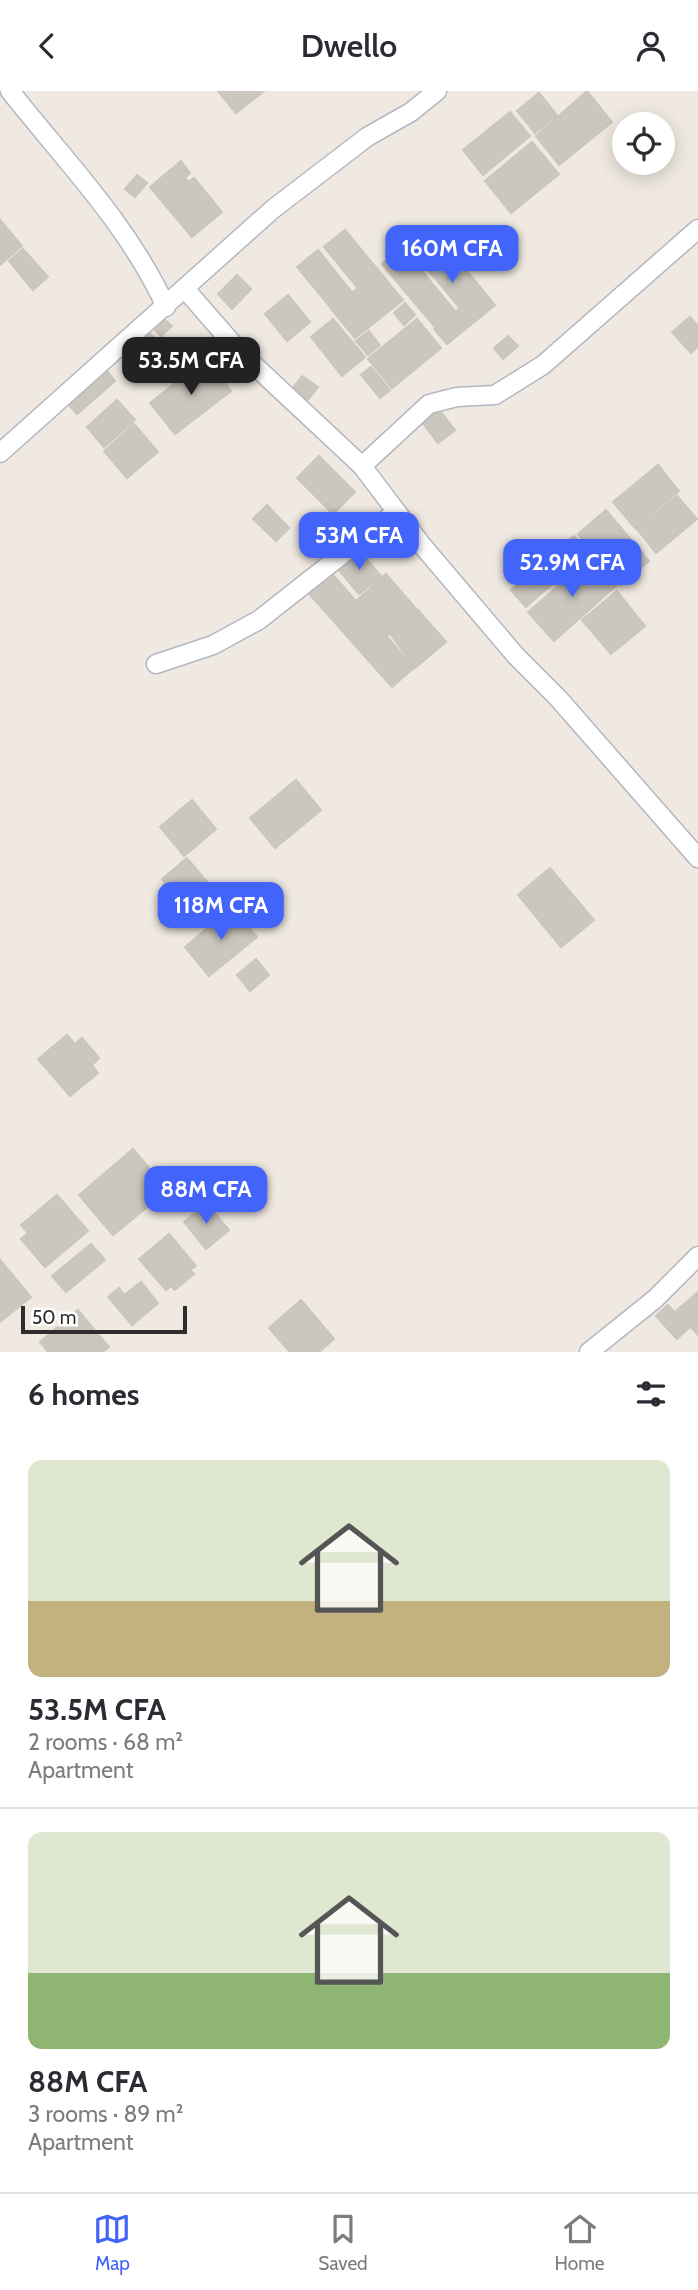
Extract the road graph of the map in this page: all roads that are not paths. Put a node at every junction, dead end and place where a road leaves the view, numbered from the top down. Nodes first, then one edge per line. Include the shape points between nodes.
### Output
1 (10, 91) edge
2 (437, 91) edge
3 (698, 229) edge
4 (186, 290) junction
5 (166, 307) junction
6 (0, 453) edge
7 (362, 466) junction
8 (396, 512) junction
9 (156, 664) dead end
10 (698, 859) edge
11 (698, 1256) edge
12 (589, 1352) edge

1 - 5 street via 125,233
2 - 4 street via 367,137 273,209
3 - 7 street via 543,365 495,395 429,404
4 - 5 street
4 - 7 street via 239,351
5 - 6 street
7 - 8 street
8 - 9 street via 258,620 213,645
8 - 10 street via 516,656
11 - 12 street via 655,1299

